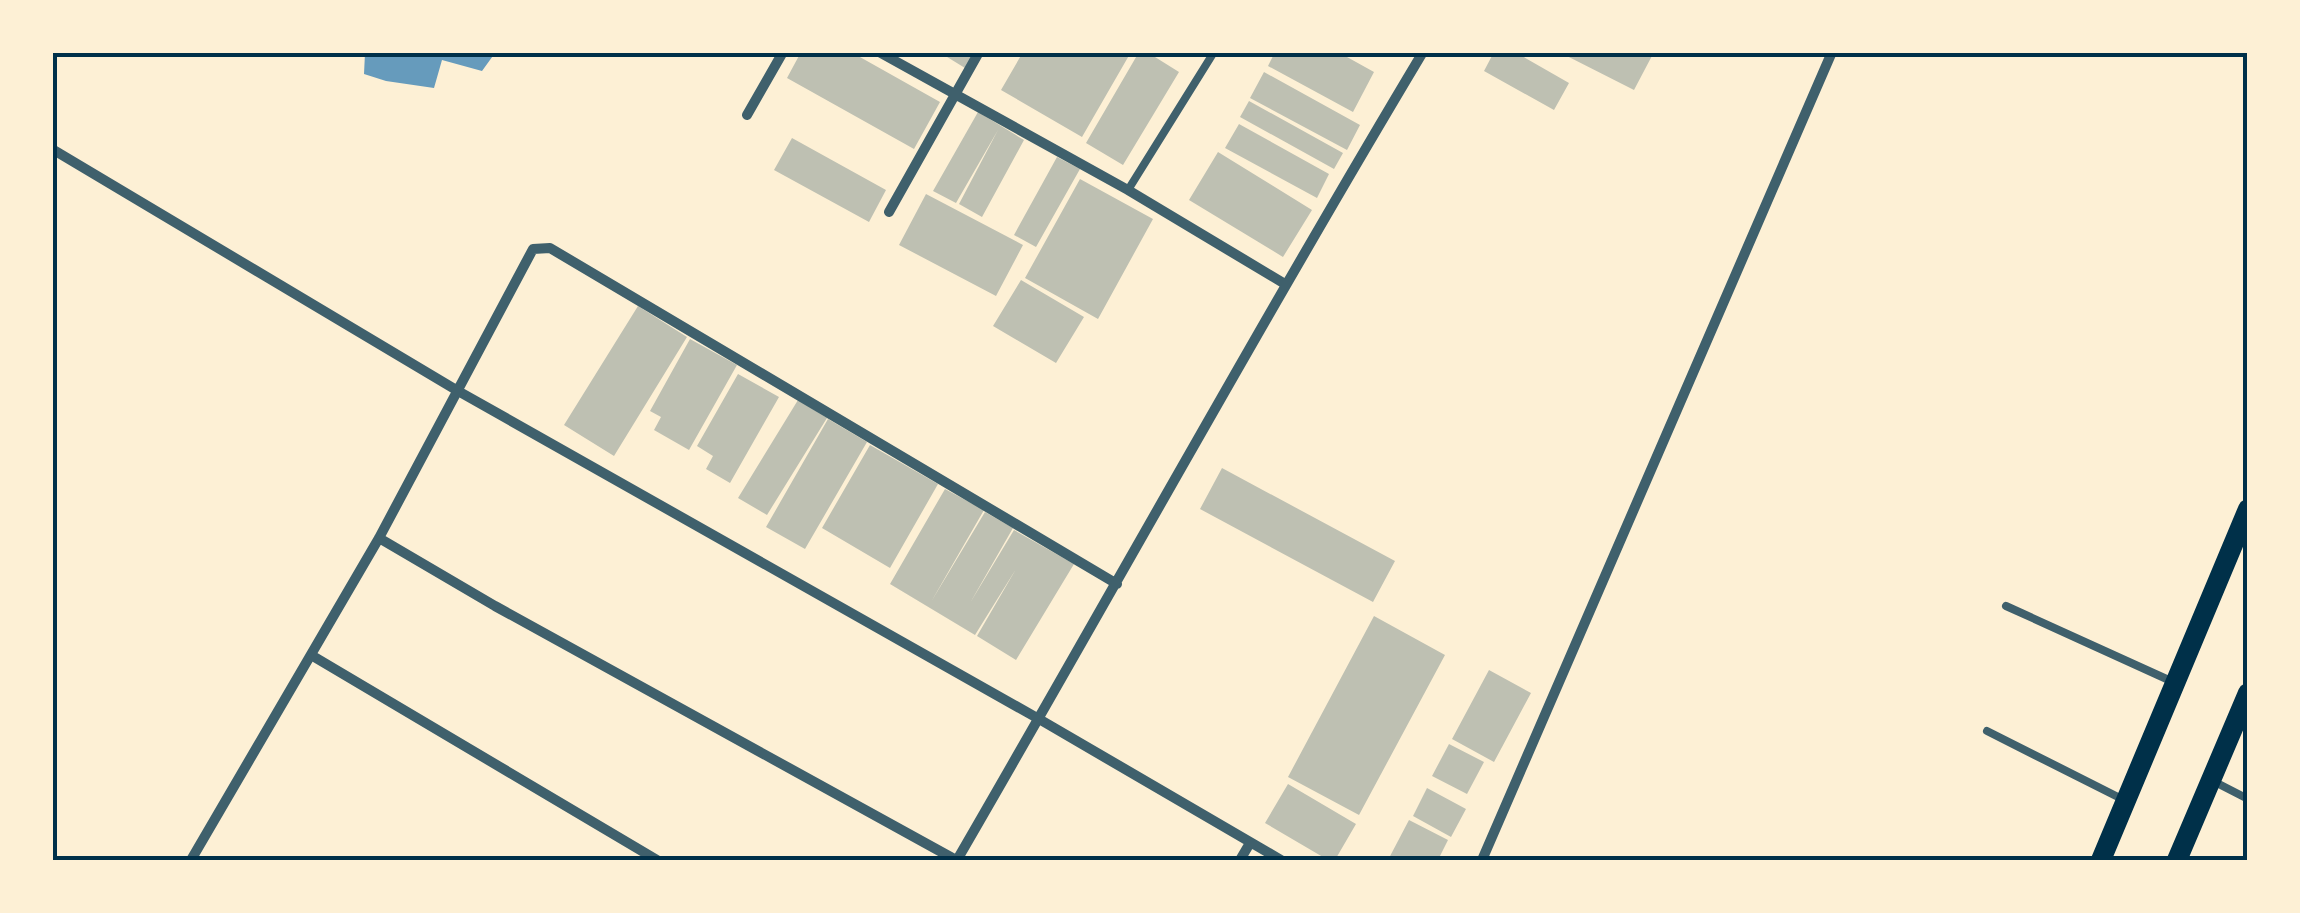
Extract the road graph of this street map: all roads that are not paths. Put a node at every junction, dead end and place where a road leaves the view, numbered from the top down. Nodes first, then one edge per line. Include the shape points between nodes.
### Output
1 (783, 52) edge
2 (879, 52) edge
3 (979, 52) edge
4 (1214, 52) edge
5 (1423, 52) edge
6 (1832, 52) edge
7 (955, 95) junction
8 (747, 115) dead end
9 (52, 149) edge
10 (1128, 190) junction
11 (889, 212) dead end
12 (1284, 284) junction
13 (458, 390) junction
14 (2248, 509) edge
15 (378, 538) junction
16 (1118, 584) junction
17 (2006, 606) dead end
18 (311, 655) junction
19 (2176, 682) junction
20 (2248, 693) edge
21 (1039, 718) junction
22 (1987, 731) dead end
23 (2211, 780) junction
24 (2248, 799) edge
25 (2126, 800) junction
26 (1250, 844) junction
27 (191, 860) edge
28 (657, 860) edge
29 (956, 860) edge
30 (1240, 860) edge
31 (1281, 860) edge
32 (1482, 860) edge
33 (2101, 860) edge
34 (2178, 860) edge

1 - 8 street
2 - 7 street
3 - 7 street
4 - 10 lane
5 - 12 street
6 - 32 street
7 - 10 street
7 - 11 street
9 - 13 street
10 - 12 street
12 - 16 street
13 - 15 street
13 - 16 street via 533,249 550,248
13 - 21 street
14 - 19 main road
15 - 18 street
15 - 29 street
16 - 21 street
17 - 19 lane
18 - 27 street
18 - 28 street
19 - 25 main road
20 - 23 main road
21 - 26 street
21 - 29 street
22 - 25 lane
23 - 24 lane
23 - 34 main road
25 - 33 main road
26 - 30 street
26 - 31 street

